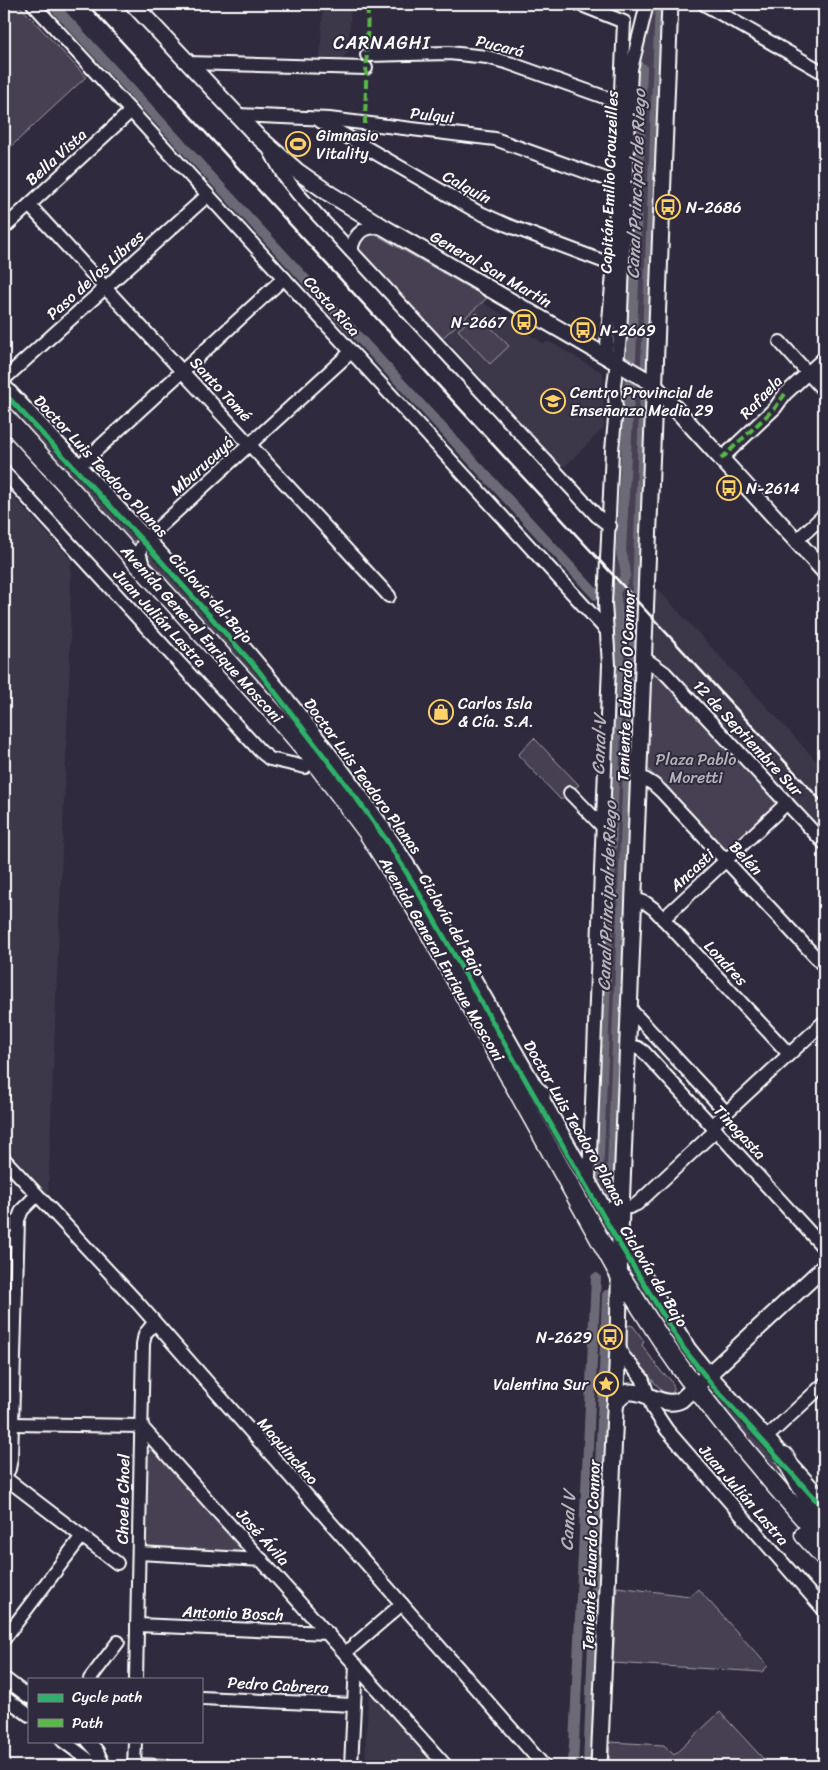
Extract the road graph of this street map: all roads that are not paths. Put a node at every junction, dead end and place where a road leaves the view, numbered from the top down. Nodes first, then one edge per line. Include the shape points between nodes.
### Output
1 (33, 4) edge
2 (133, 4) edge
3 (579, 4) edge
4 (647, 4) edge
5 (670, 4) edge
6 (704, 4) edge
7 (367, 55) dead end
8 (188, 63) junction
9 (366, 68) dead end
10 (824, 73) edge
11 (620, 103) junction
12 (131, 111) junction
13 (237, 115) junction
14 (315, 118) junction
15 (268, 147) junction
16 (617, 183) junction
17 (208, 195) junction
18 (29, 205) junction
19 (4, 228) edge
20 (385, 228) junction
21 (351, 251) junction
22 (613, 265) junction
23 (284, 278) junction
24 (105, 288) junction
25 (780, 342) dead end
26 (352, 352) junction
27 (824, 358) edge
28 (612, 360) junction
29 (182, 372) junction
30 (808, 373) junction
31 (4, 380) edge
32 (4, 385) edge
33 (655, 386) junction
34 (824, 391) edge
35 (680, 413) junction
36 (4, 416) edge
37 (654, 419) junction
38 (4, 433) edge
39 (250, 444) junction
40 (721, 459) junction
41 (79, 466) junction
42 (4, 472) edge
43 (824, 515) edge
44 (610, 526) junction
45 (147, 538) junction
46 (796, 541) junction
47 (824, 571) edge
48 (147, 572) junction
49 (389, 596) dead end
50 (607, 631) junction
51 (644, 658) junction
52 (305, 767) junction
53 (640, 776) junction
54 (570, 793) dead end
55 (787, 803) junction
56 (603, 827) junction
57 (824, 843) edge
58 (726, 860) junction
59 (635, 899) junction
60 (663, 919) junction
61 (824, 966) edge
62 (630, 1009) junction
63 (824, 1022) edge
64 (628, 1045) junction
65 (789, 1054) junction
66 (511, 1080) junction
67 (541, 1095) junction
68 (726, 1112) junction
69 (714, 1128) junction
70 (590, 1138) junction
71 (568, 1144) junction
72 (4, 1159) edge
73 (589, 1180) junction
74 (37, 1195) junction
75 (603, 1205) junction
76 (621, 1208) junction
77 (620, 1235) junction
78 (4, 1239) edge
79 (17, 1239) junction
80 (824, 1248) edge
81 (824, 1267) edge
82 (640, 1268) junction
83 (619, 1274) junction
84 (619, 1295) junction
85 (154, 1323) junction
86 (618, 1345) junction
87 (709, 1373) junction
88 (824, 1384) edge
89 (691, 1391) junction
90 (647, 1396) junction
91 (615, 1406) junction
92 (12, 1424) junction
93 (141, 1426) junction
94 (767, 1437) junction
95 (784, 1456) junction
96 (4, 1478) edge
97 (824, 1500) edge
98 (824, 1526) edge
99 (82, 1536) junction
100 (824, 1541) edge
101 (139, 1554) junction
102 (824, 1557) edge
103 (262, 1560) junction
104 (117, 1562) dead end
105 (402, 1604) junction
106 (824, 1610) edge
107 (137, 1625) junction
108 (328, 1633) junction
109 (4, 1640) edge
110 (118, 1642) dead end
111 (345, 1653) junction
112 (356, 1665) junction
113 (4, 1678) edge
114 (91, 1678) edge
115 (136, 1678) edge
116 (4, 1696) edge
117 (28, 1696) edge
118 (202, 1698) edge
119 (354, 1705) junction
120 (28, 1714) edge
121 (64, 1742) edge
122 (89, 1742) edge
123 (135, 1742) edge
124 (96, 1766) edge
125 (104, 1766) edge
126 (134, 1766) edge
127 (165, 1766) edge
128 (351, 1766) edge
129 (446, 1766) edge
130 (544, 1766) edge
131 (599, 1766) edge

1 - 12 street, Costa Rica
2 - 8 main road, General San Martín
3 - 11 street via 624,22
4 - 28 street, Capitán Emilio Crouzeilles via 631,70 620,337
5 - 33 main road
6 - 10 street
7 - 11 street, Pucará via 448,53 487,57
8 - 9 street
8 - 13 main road, General San Martín
11 - 16 street
12 - 17 street, Costa Rica
12 - 18 street, Bella Vista
13 - 14 street, Pulqui
13 - 15 main road, General San Martín
14 - 16 street, Pulqui via 495,139
14 - 22 street, Calquín via 476,211
15 - 20 main road, General San Martín via 313,183
15 - 21 street via 291,186
16 - 22 street
17 - 23 street, Costa Rica
17 - 24 street, Paso de los Libres
18 - 19 street, Bella Vista
18 - 24 street, Santo Tomé
20 - 21 street via 371,226 362,231 354,240
20 - 28 main road, General San Martín
21 - 44 street via 597,516
22 - 28 street
23 - 26 street, Costa Rica
23 - 29 street
24 - 29 street, Santo Tomé
24 - 31 street, Paso de los Libres
25 - 30 street
26 - 39 street, Mburucuyá
26 - 50 street, Costa Rica
27 - 30 street, Rafaela
28 - 33 main road, General San Martín
28 - 44 street, Teniente Eduardo O'Connor via 616,409
29 - 39 street, Santo Tomé
29 - 41 street
30 - 34 street
30 - 40 street, Rafaela
32 - 41 street, Doctor Luis Teodoro Planas
33 - 35 main road, General San Martín
33 - 37 main road
35 - 37 main road via 663,408
35 - 40 main road, General San Martín
36 - 48 highway, Avenida General Enrique Mosconi
37 - 51 main road, Teniente Eduardo O'Connor
38 - 52 highway, Avenida General Enrique Mosconi via 252,704
39 - 45 street, Mburucuyá
39 - 49 street, Santo Tomé
40 - 46 main road, General San Martín
41 - 45 street, Doctor Luis Teodoro Planas
42 - 52 street, Juan Julián Lastra via 260,751 270,759
43 - 46 street
44 - 50 street, Teniente Eduardo O'Connor via 605,603
45 - 48 street via 139,552
45 - 67 street, Doctor Luis Teodoro Planas via 267,674 386,830 433,905
46 - 47 main road, General San Martín
48 - 66 highway, Avenida General Enrique Mosconi via 279,718 366,830 422,919
50 - 56 street, Teniente Eduardo O'Connor via 609,665
51 - 53 main road, Teniente Eduardo O'Connor
51 - 55 street, 12 de Septiembre Sur via 665,673
52 - 84 highway, Avenida General Enrique Mosconi via 402,908
53 - 58 street, Belén via 661,791
53 - 59 main road, Teniente Eduardo O'Connor
54 - 56 street
55 - 57 street, 12 de Septiembre Sur
55 - 58 street, Ancasti
56 - 70 street, Teniente Eduardo O'Connor
58 - 60 street, Ancasti
58 - 61 street, Belén
59 - 60 street, Londres via 650,906
59 - 62 main road, Teniente Eduardo O'Connor
60 - 65 street, Londres
62 - 64 main road, Teniente Eduardo O'Connor
62 - 68 street, Tinogasta
63 - 65 street
64 - 69 street, Tinogasta via 644,1052
64 - 76 main road, Teniente Eduardo O'Connor
65 - 68 street
66 - 67 highway via 528,1083
66 - 83 highway, Avenida General Enrique Mosconi
67 - 71 street, Doctor Luis Teodoro Planas
68 - 69 street
69 - 76 street via 640,1202
69 - 80 street, Tinogasta
70 - 71 street via 581,1147
70 - 73 street, Teniente Eduardo O'Connor
71 - 73 street, Doctor Luis Teodoro Planas
72 - 74 street, Maquinchao
73 - 75 street, Doctor Luis Teodoro Planas
74 - 79 street via 20,1215
74 - 85 street, Maquinchao
75 - 76 street
75 - 77 street, Doctor Luis Teodoro Planas
76 - 77 main road, Teniente Eduardo O'Connor
77 - 82 street, Doctor Luis Teodoro Planas
77 - 83 main road, Teniente Eduardo O'Connor
78 - 79 street
79 - 92 street
81 - 87 main road
82 - 83 street via 634,1261 628,1261
82 - 87 street, Doctor Luis Teodoro Planas via 689,1348
83 - 84 main road, Teniente Eduardo O'Connor
83 - 89 highway, Avenida General Enrique Mosconi
84 - 86 main road, Teniente Eduardo O'Connor
84 - 89 highway, Avenida General Enrique Mosconi via 652,1346
85 - 93 street, Choele Choel via 144,1338
85 - 105 street, Maquinchao
86 - 90 street via 642,1378
86 - 91 main road, Teniente Eduardo O'Connor
87 - 89 main road
87 - 94 street, Doctor Luis Teodoro Planas
88 - 94 street
89 - 90 main road via 678,1402 671,1403
89 - 100 highway, Avenida General Enrique Mosconi
89 - 102 highway, Avenida General Enrique Mosconi via 739,1462
90 - 91 main road via 626,1393
90 - 106 street, Juan Julián Lastra via 671,1435
91 - 131 main road, Teniente Eduardo O'Connor
92 - 93 street
92 - 96 street via 11,1464
93 - 101 street, Choele Choel
93 - 103 street, José Ávila
94 - 95 street, Doctor Luis Teodoro Planas
95 - 97 street, Doctor Luis Teodoro Planas
95 - 98 highway
96 - 99 street
99 - 104 street
99 - 109 street
101 - 103 street
101 - 107 street, Choele Choel
103 - 108 street, José Ávila
105 - 111 street
105 - 130 street, Maquinchao
107 - 108 street, Antonio Bosch
107 - 115 street, Choele Choel
108 - 111 street, José Ávila
110 - 114 street
111 - 112 street, José Ávila
112 - 119 street
112 - 129 street, José Ávila
113 - 117 street
116 - 120 street
118 - 119 street, Pedro Cabrera
119 - 128 street
121 - 124 street
122 - 125 street
123 - 126 street
126 - 127 street

